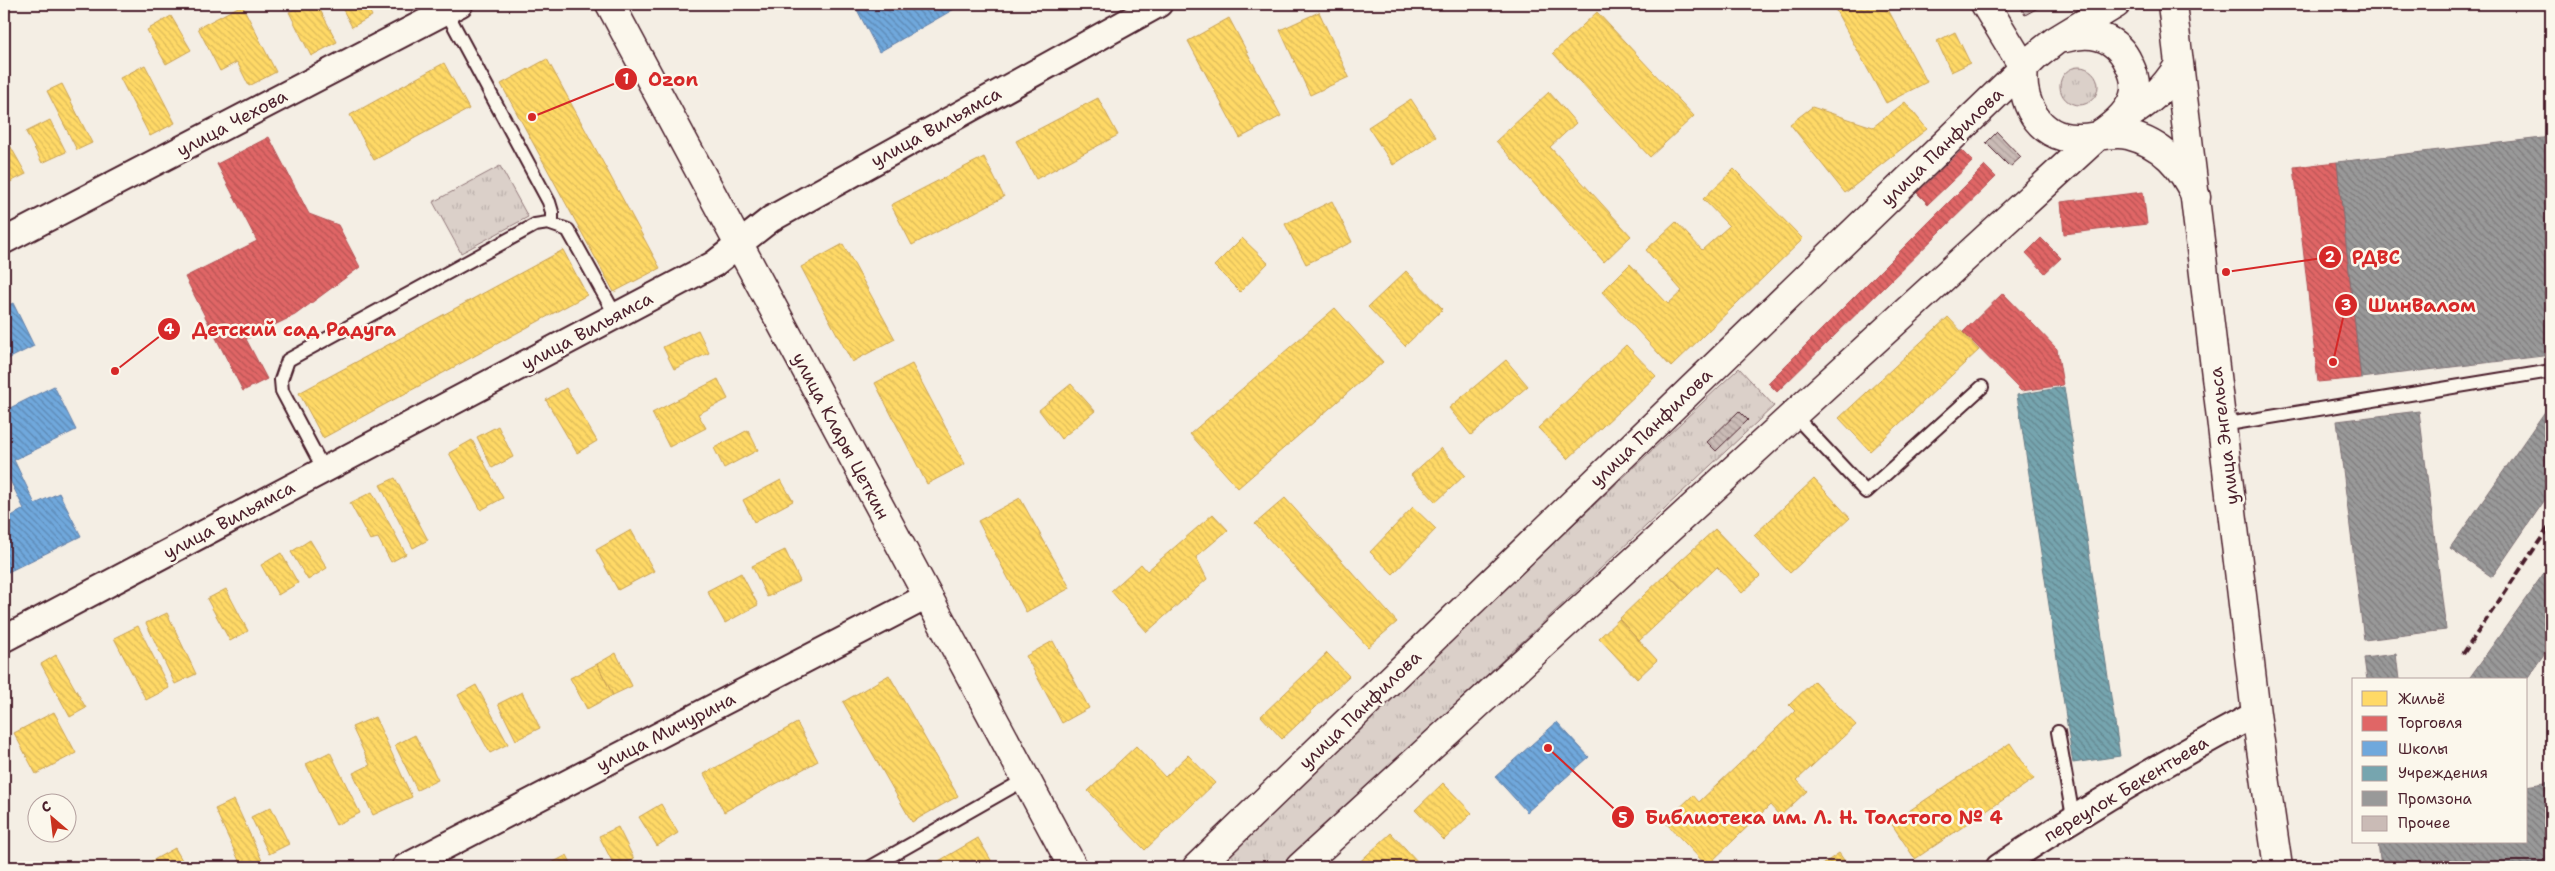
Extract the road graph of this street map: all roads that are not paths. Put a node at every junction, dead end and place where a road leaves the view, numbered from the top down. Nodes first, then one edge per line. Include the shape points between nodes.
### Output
1 (610, 4) edge
2 (1159, 4) edge
3 (1985, 4) edge
4 (2116, 4) edge
5 (2172, 4) edge
6 (453, 7) edge
7 (2056, 41) junction
8 (2179, 65) junction
9 (2024, 68) junction
10 (2107, 129) junction
11 (2196, 197) junction
12 (552, 224) junction
13 (4, 241) edge
14 (738, 245) junction
15 (616, 316) junction
16 (2551, 371) edge
17 (1982, 387) dead end
18 (1793, 414) junction
19 (2222, 425) junction
20 (324, 470) junction
21 (928, 596) junction
22 (4, 639) edge
23 (2256, 714) junction
24 (2058, 732) dead end
25 (1026, 779) junction
26 (2073, 817) junction
27 (405, 867) edge
28 (871, 867) edge
29 (1073, 867) edge
30 (1197, 867) edge
31 (1300, 867) edge
32 (1999, 867) edge
33 (2278, 867) edge

1 - 14 street, улица Клары Цеткин
2 - 14 street, улица Вильямса via 771,219
3 - 9 street
4 - 7 street, улица Панфилова
5 - 8 street, улица Энгельса
6 - 12 lane via 549,202
6 - 13 street, улица Чехова
7 - 9 street, улица Панфилова
7 - 10 street via 2077,34 2097,35 2114,42 2126,56 2133,73 2135,91 2129,108
8 - 10 street via 2151,101
8 - 11 street, улица Энгельса
9 - 10 street via 2022,84 2025,95 2031,112 2042,126 2056,136 2076,138
9 - 30 street, улица Панфилова
10 - 11 street via 2158,148 2174,159
10 - 18 street
11 - 19 street, улица Энгельса
12 - 15 lane via 572,235
12 - 20 lane via 535,225 288,360 281,380 282,391
14 - 15 street, улица Вильямса via 714,264
14 - 21 street, улица Клары Цеткин
15 - 20 street, улица Вильямса
16 - 19 lane
17 - 18 lane via 1866,492
18 - 31 street
19 - 23 street, улица Энгельса
20 - 22 street, улица Вильямса
21 - 25 street, улица Клары Цеткин
21 - 27 street, улица Мичурина
23 - 26 street, переулок Бекентьева
23 - 33 street, улица Энгельса
24 - 26 lane
25 - 28 lane
25 - 29 street, улица Клары Цеткин
26 - 32 street, переулок Бекентьева

